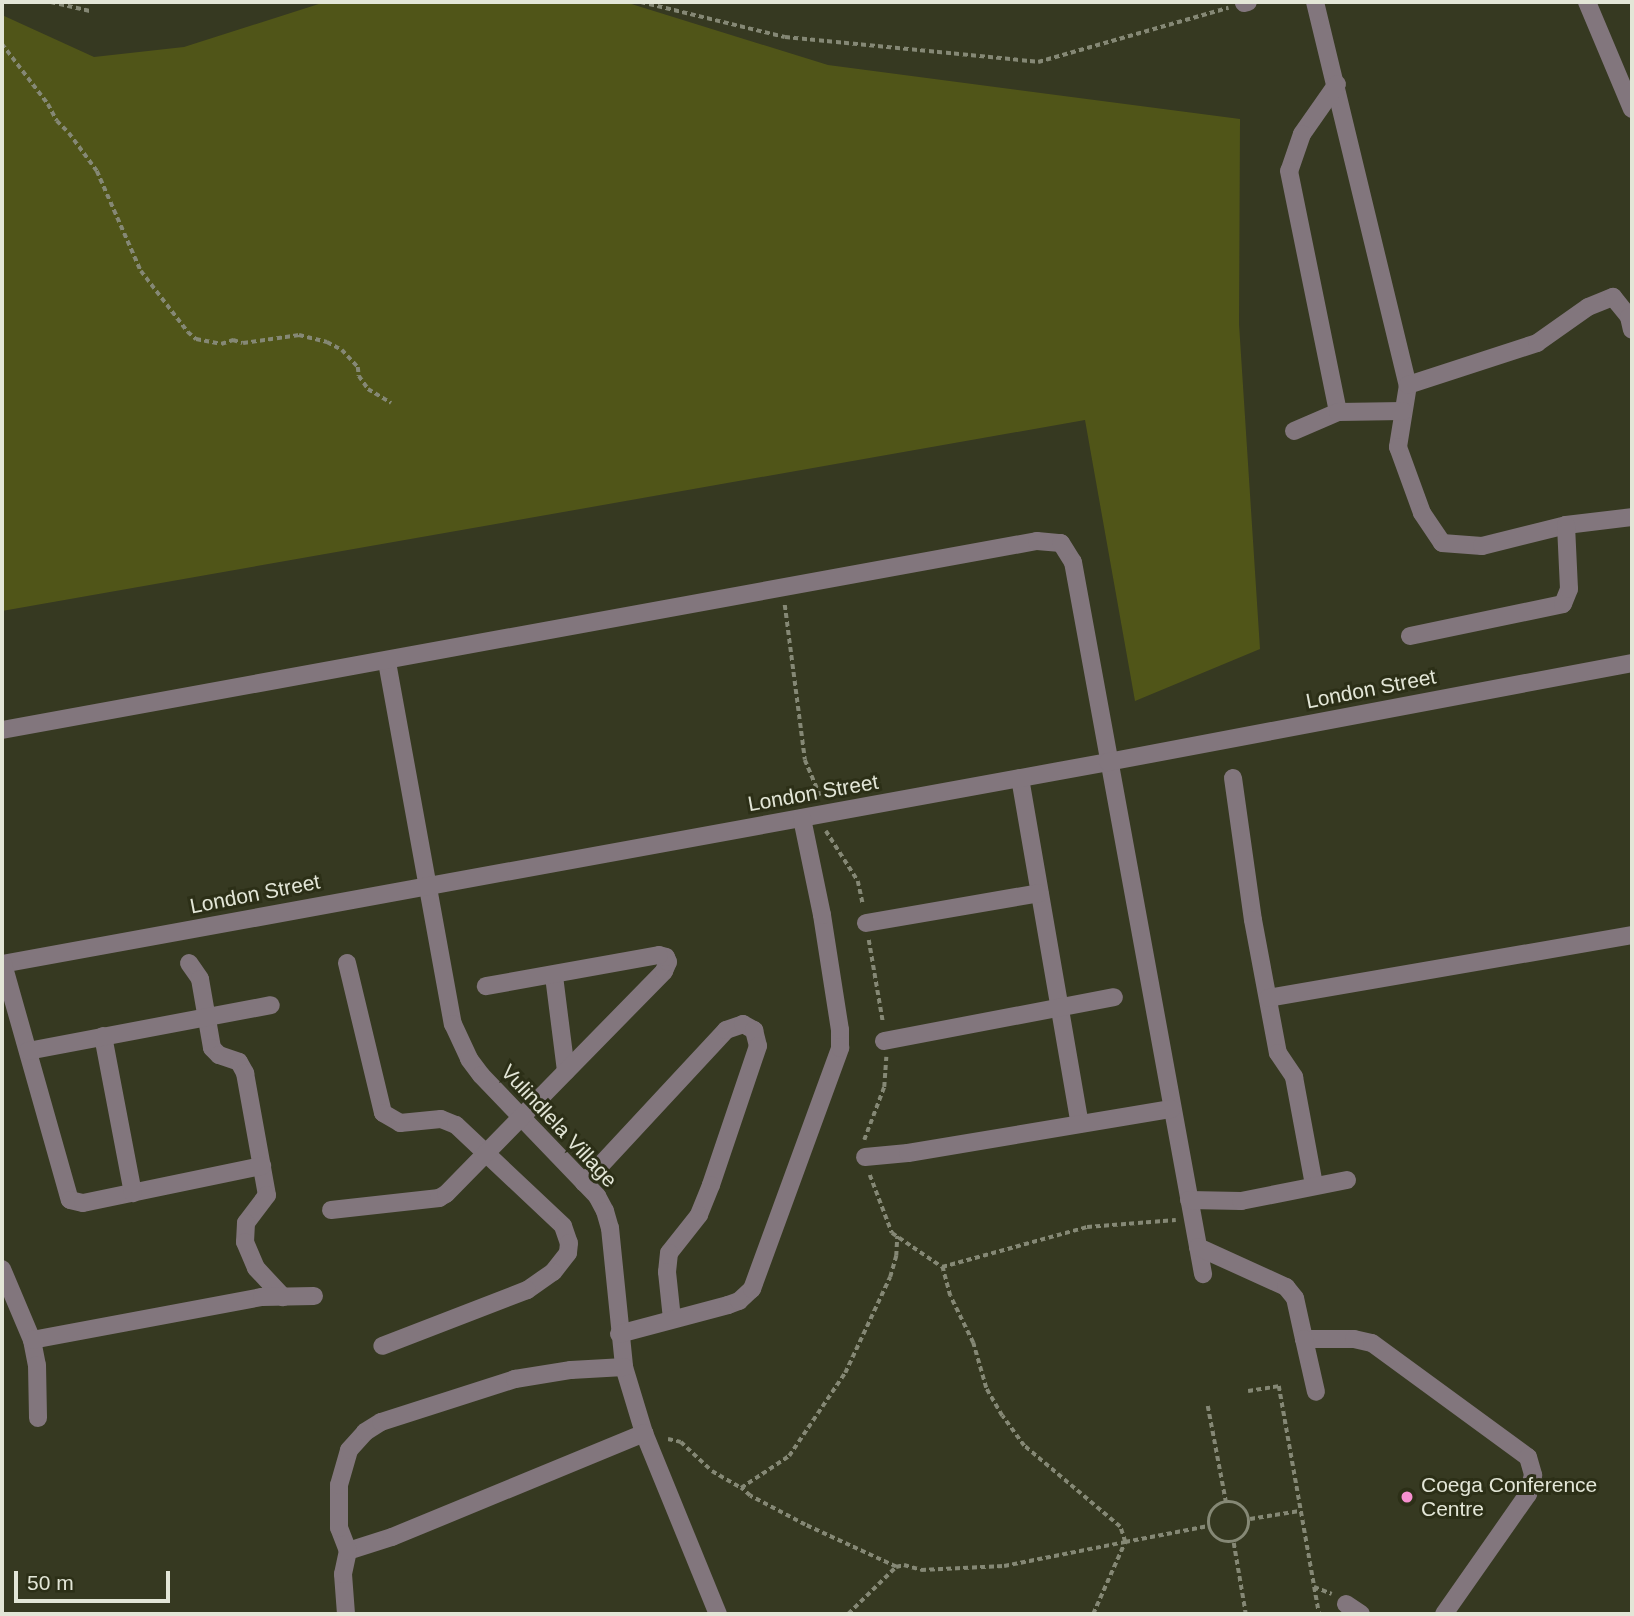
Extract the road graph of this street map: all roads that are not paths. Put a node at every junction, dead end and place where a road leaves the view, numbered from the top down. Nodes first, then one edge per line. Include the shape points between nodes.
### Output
1 (1315, 2) edge
2 (1587, 2) edge
3 (1337, 84) junction
4 (1631, 104) edge
5 (1632, 330) edge
6 (1408, 385) junction
7 (1403, 411) junction
8 (1338, 412) junction
9 (1294, 431) dead end
10 (1632, 517) edge
11 (1566, 525) junction
12 (1410, 636) dead end
13 (387, 662) junction
14 (1632, 663) edge
15 (2, 730) edge
16 (1108, 762) junction
17 (1020, 778) junction
18 (1233, 778) dead end
19 (802, 818) junction
20 (426, 886) junction
21 (1039, 892) junction
22 (866, 923) dead end
23 (1632, 935) edge
24 (189, 963) dead end
25 (348, 963) dead end
26 (2, 964) edge
27 (554, 975) junction
28 (486, 986) dead end
29 (1114, 998) dead end
30 (1268, 998) junction
31 (271, 1005) dead end
32 (1059, 1009) junction
33 (205, 1017) junction
34 (103, 1036) junction
35 (884, 1041) dead end
36 (28, 1051) junction
37 (566, 1071) junction
38 (1171, 1109) junction
39 (521, 1117) junction
40 (1080, 1124) junction
41 (485, 1152) junction
42 (865, 1157) dead end
43 (262, 1166) junction
44 (1347, 1180) dead end
45 (584, 1182) junction
46 (1314, 1185) junction
47 (133, 1193) junction
48 (1189, 1200) junction
49 (331, 1210) dead end
50 (1198, 1247) junction
51 (2, 1269) edge
52 (1203, 1273) dead end
53 (314, 1296) dead end
54 (283, 1297) junction
55 (672, 1319) junction
56 (619, 1334) junction
57 (1304, 1339) junction
58 (32, 1340) junction
59 (382, 1346) dead end
60 (624, 1367) junction
61 (1316, 1392) dead end
62 (38, 1418) dead end
63 (644, 1433) junction
64 (348, 1551) junction
65 (1346, 1604) dead end
66 (346, 1614) edge
67 (719, 1614) edge
68 (1361, 1614) edge
69 (1444, 1614) edge

1 - 3 street
2 - 4 street
3 - 6 street
3 - 8 street via 1302,134 1289,171
5 - 6 street via 1629,317 1613,297 1588,307 1537,343
6 - 7 street
7 - 8 street
7 - 11 street via 1398,447 1422,513 1442,542 1482,546
8 - 9 street
10 - 11 street
11 - 12 street via 1569,589 1563,604
13 - 15 street
13 - 16 street via 1054,540 1065,547 1073,562
13 - 20 street, Vulindlela Village
14 - 16 street, London Street
16 - 17 street, London Street
16 - 38 street
17 - 19 street, London Street
17 - 21 street
18 - 30 street
19 - 20 street, London Street
19 - 55 street via 822,915 840,1048 752,1289 739,1301
20 - 26 street, London Street
20 - 39 street, Vulindlela Village via 461,1044 481,1075
21 - 22 street
21 - 32 street
23 - 30 street
24 - 33 street via 200,979
25 - 41 street via 383,1113 400,1123 449,1121
26 - 36 street
27 - 28 street
27 - 37 street
27 - 37 street via 659,956 668,962
29 - 32 street
30 - 46 street via 1278,1053 1294,1077
31 - 33 street
32 - 35 street
32 - 40 street
33 - 34 street
33 - 43 street via 215,1053 243,1066
34 - 36 street
34 - 47 street
36 - 47 street via 70,1200 83,1203
37 - 39 street
38 - 40 street
38 - 48 street
39 - 41 street
39 - 45 street, Vulindlela Village
40 - 42 street
41 - 49 street via 439,1198
41 - 59 street via 563,1226 568,1252 553,1272 527,1290
43 - 47 street
43 - 54 street via 267,1195 246,1223 245,1242 256,1268
44 - 46 street
45 - 55 street via 726,1030 743,1024 754,1030 758,1046 712,1185 699,1216 669,1253
45 - 56 street, Vulindlela Village via 597,1196 610,1228
46 - 48 street via 1241,1200
48 - 50 street
50 - 52 street
50 - 57 street via 1286,1287 1295,1298
51 - 58 street
53 - 54 street
54 - 58 street via 262,1297
55 - 56 street
56 - 60 street, Vulindlela Village
57 - 61 street
57 - 69 street via 1372,1343 1528,1457 1533,1475 1528,1494
58 - 62 street
60 - 63 street, Vulindlela Village
60 - 64 street via 515,1379 373,1426 349,1450 339,1485 339,1528
63 - 64 street
63 - 67 street, Vulindlela Village
64 - 66 street via 343,1574
65 - 68 street

